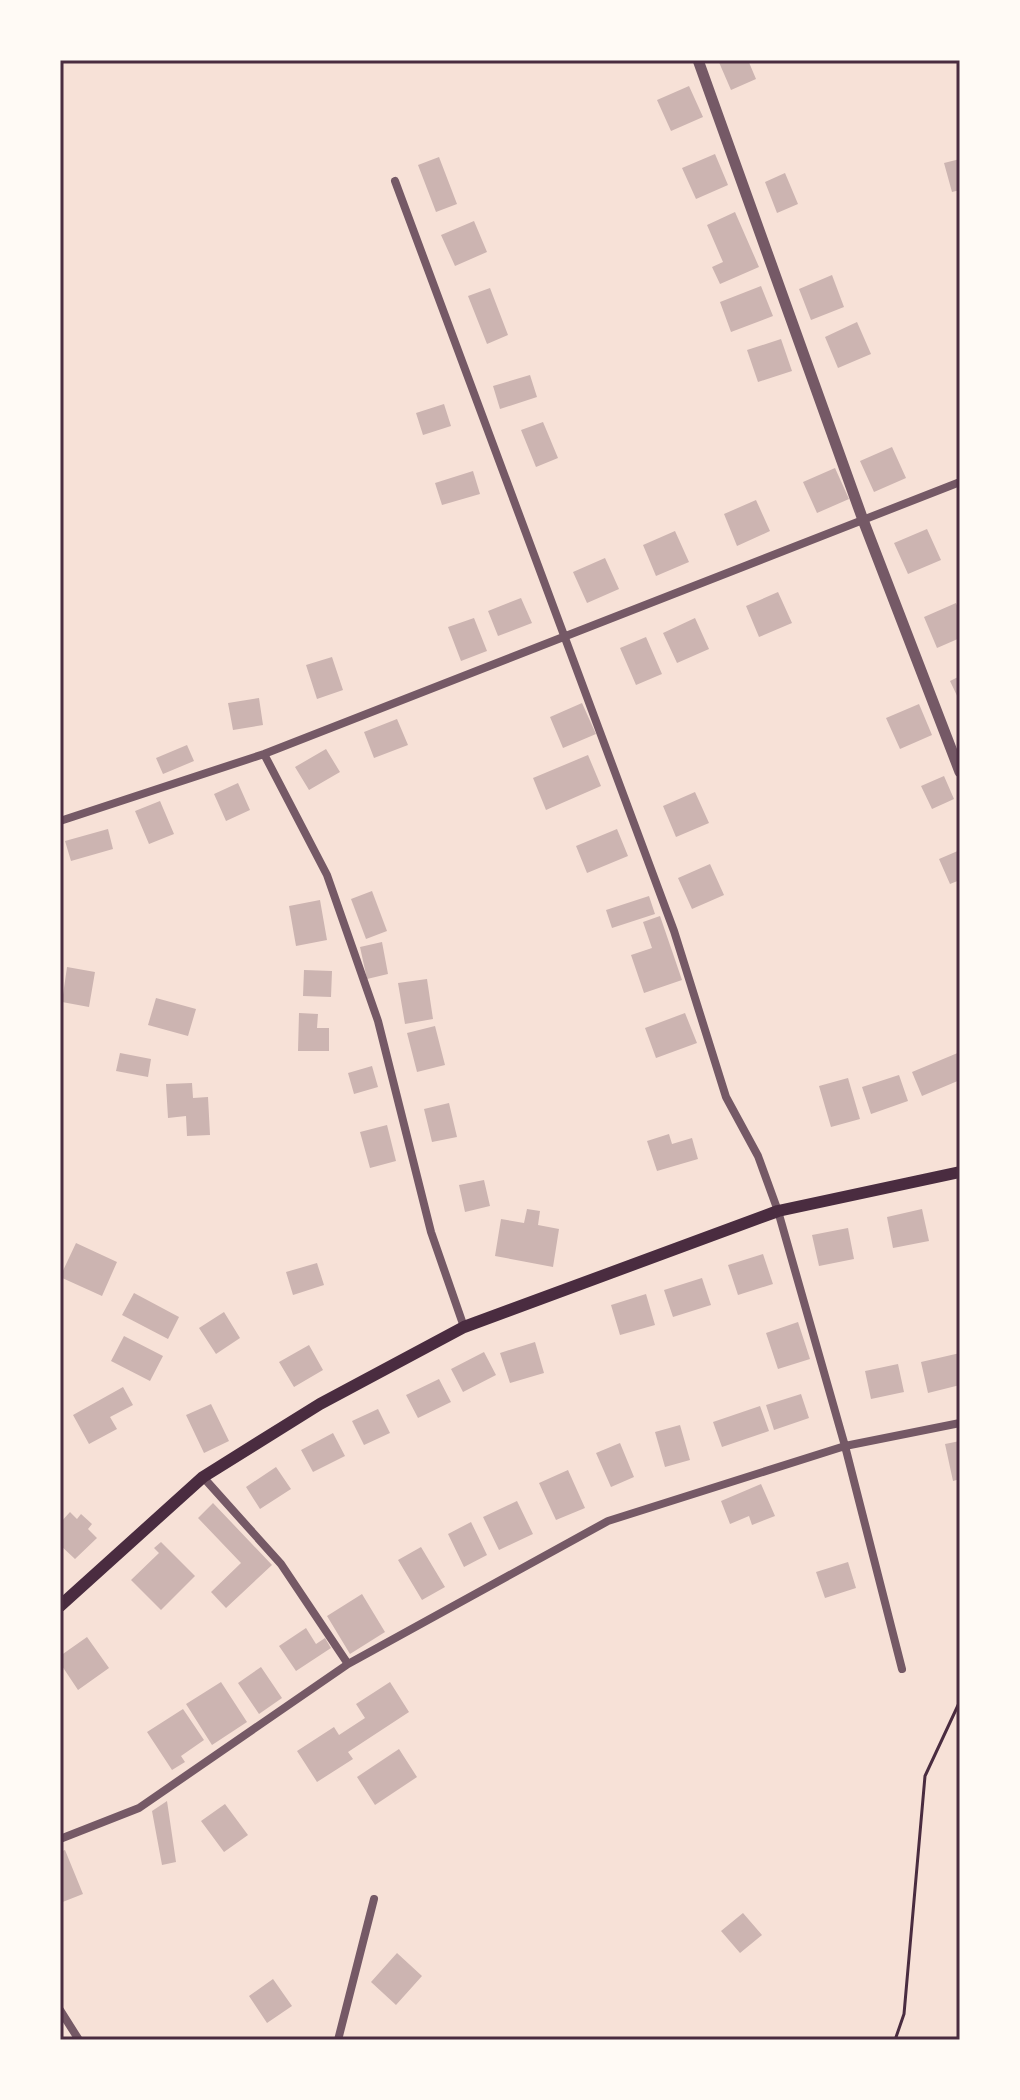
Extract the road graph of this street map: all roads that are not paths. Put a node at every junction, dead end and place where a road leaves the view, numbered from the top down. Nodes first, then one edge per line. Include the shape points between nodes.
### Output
1 (698, 60) edge
2 (395, 181) dead end
3 (960, 482) edge
4 (863, 520) junction
5 (565, 636) junction
6 (264, 754) junction
7 (960, 772) edge
8 (60, 821) edge
9 (960, 1172) edge
10 (778, 1211) junction
11 (464, 1327) junction
12 (960, 1423) edge
13 (845, 1446) junction
14 (203, 1477) junction
15 (60, 1606) edge
16 (348, 1664) junction
17 (902, 1669) dead end
18 (60, 1839) edge
19 (374, 1899) dead end
20 (60, 2010) edge
21 (79, 2040) edge
22 (338, 2040) edge

1 - 4 street
2 - 5 street
3 - 4 street
4 - 5 street
4 - 7 street
5 - 6 street
5 - 10 street via 674,931 726,1097 758,1156
6 - 8 street
6 - 11 street via 327,875 378,1021 431,1232
9 - 10 main road
10 - 11 main road
10 - 13 street
11 - 14 main road via 320,1404
12 - 13 street
13 - 16 street via 608,1521
13 - 17 street
14 - 15 main road
14 - 16 street via 281,1564
16 - 18 street via 139,1808
19 - 22 street
20 - 21 street

